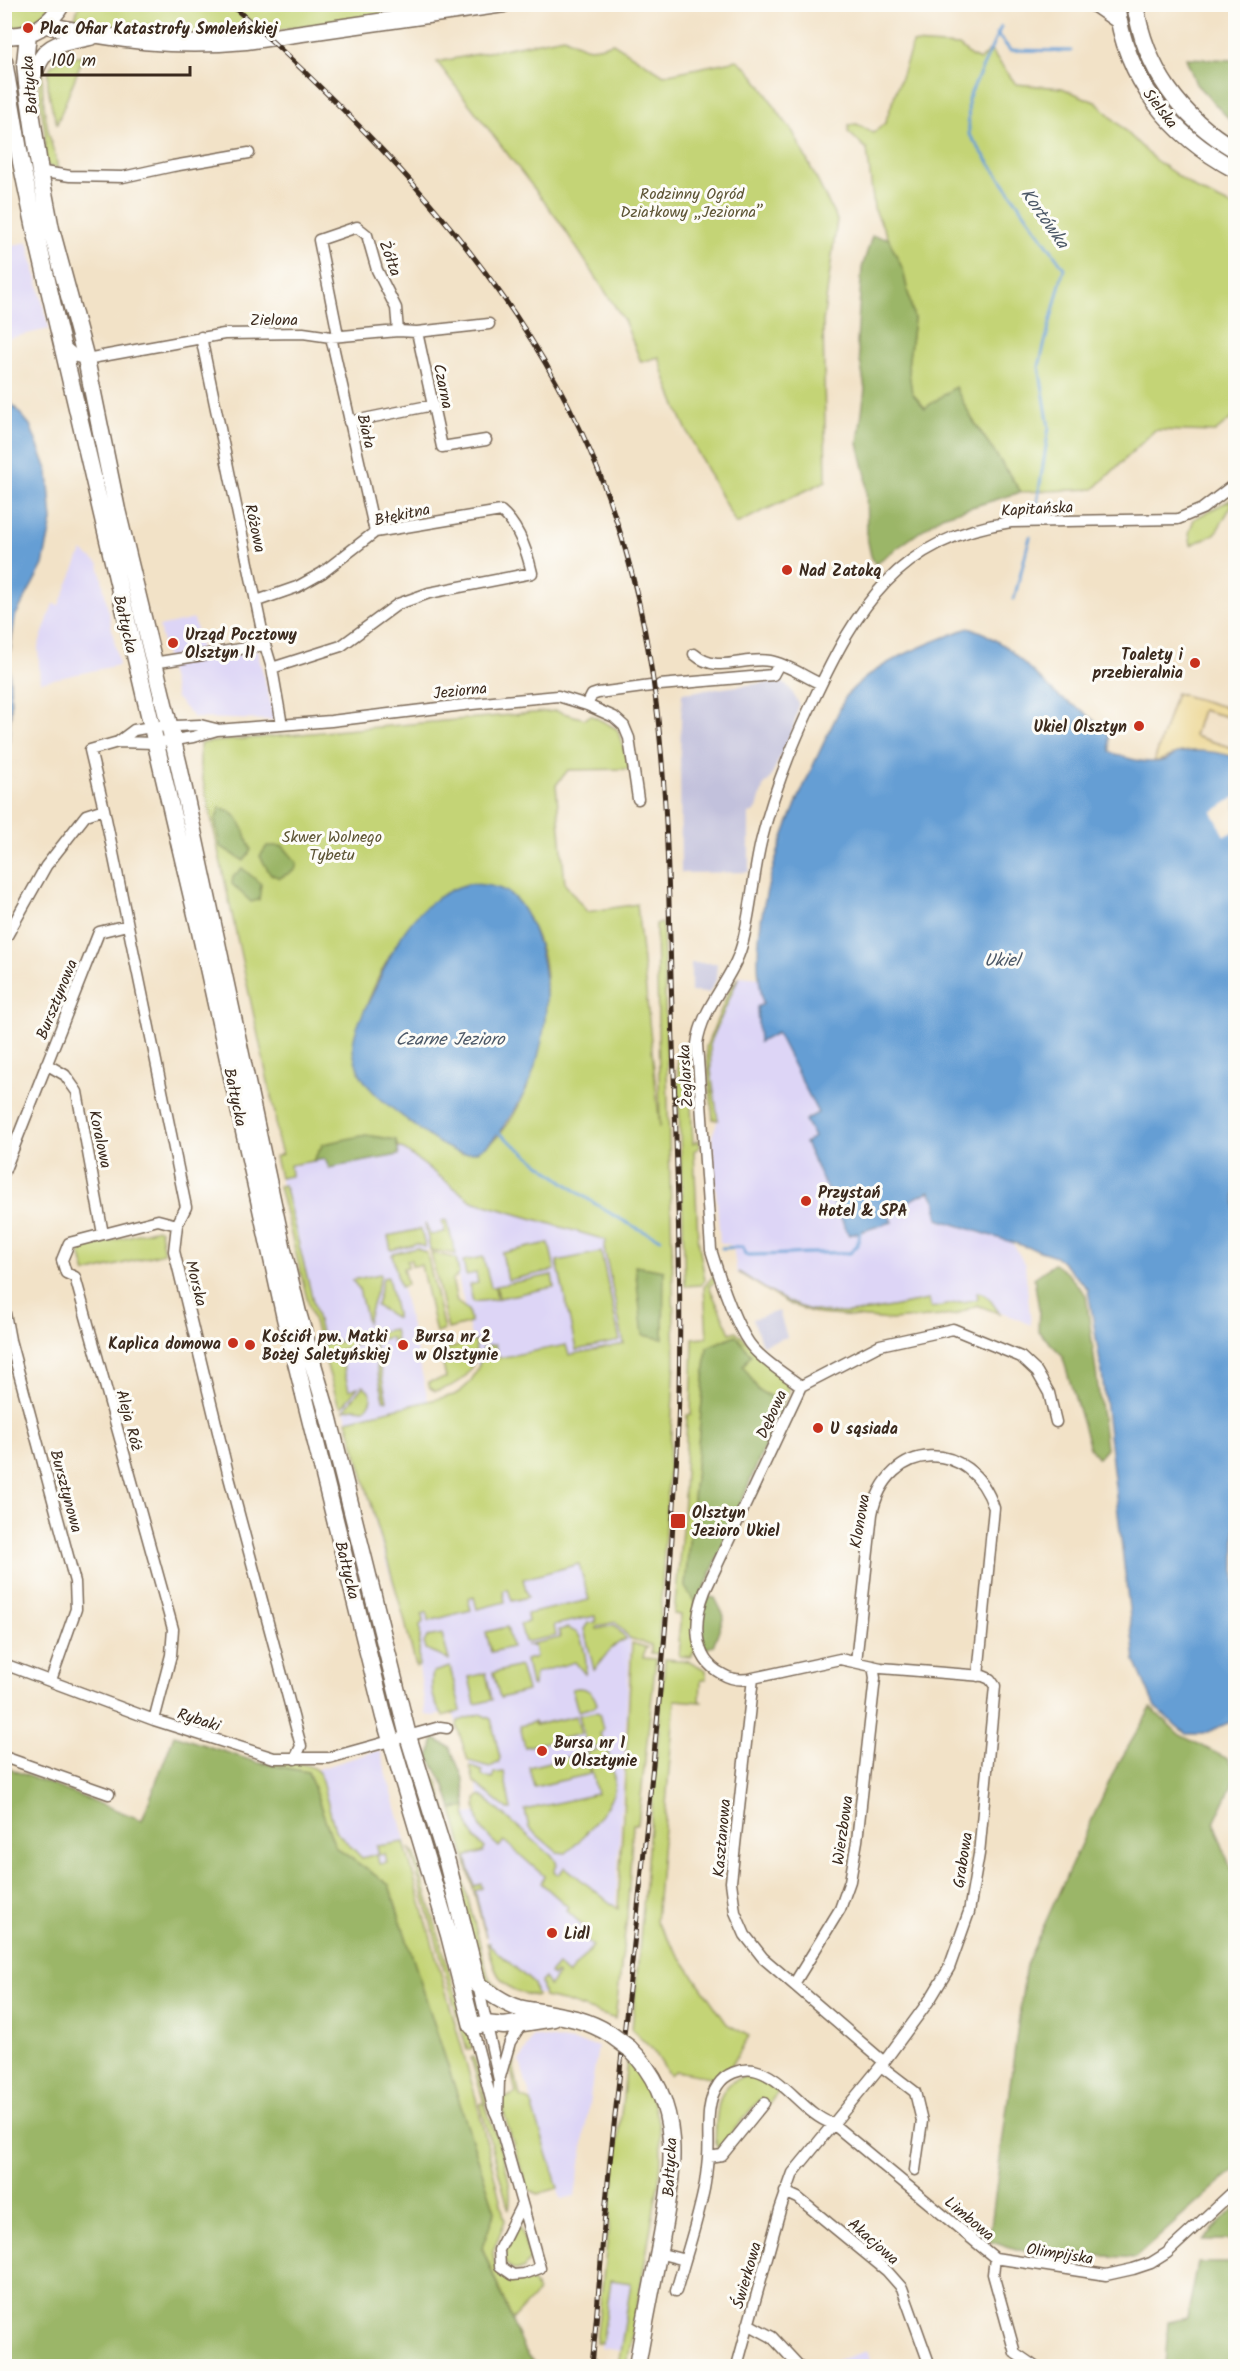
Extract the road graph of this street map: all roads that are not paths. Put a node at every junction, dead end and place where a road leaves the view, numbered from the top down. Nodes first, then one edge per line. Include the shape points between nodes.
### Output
1 (62, 4) edge
2 (504, 4) edge
3 (1095, 4) edge
4 (1135, 4) edge
5 (1117, 13) edge
6 (46, 25) junction
7 (28, 34) junction
8 (4, 35) edge
9 (95, 36) junction
10 (4, 61) edge
11 (27, 84) junction
12 (1236, 150) edge
13 (249, 153) dead end
14 (21, 162) junction
15 (1236, 170) edge
16 (40, 172) junction
17 (489, 324) dead end
18 (398, 331) junction
19 (417, 332) junction
20 (335, 336) junction
21 (201, 337) junction
22 (64, 346) junction
23 (86, 360) junction
24 (433, 405) junction
25 (350, 422) junction
26 (486, 440) dead end
27 (1236, 483) edge
28 (375, 532) junction
29 (257, 601) junction
30 (265, 645) junction
31 (694, 654) dead end
32 (153, 663) junction
33 (779, 664) junction
34 (272, 668) junction
35 (821, 684) junction
36 (587, 705) junction
37 (282, 725) junction
38 (218, 730) junction
39 (161, 734) junction
40 (118, 742) junction
41 (638, 799) dead end
42 (105, 809) junction
43 (128, 925) junction
44 (4, 941) edge
45 (46, 1064) junction
46 (4, 1172) edge
47 (177, 1225) junction
48 (103, 1234) junction
49 (4, 1308) edge
50 (801, 1386) junction
51 (1056, 1422) dead end
52 (856, 1662) junction
53 (4, 1664) edge
54 (873, 1666) junction
55 (978, 1676) junction
56 (753, 1678) junction
57 (51, 1680) junction
58 (154, 1720) junction
59 (447, 1728) dead end
60 (408, 1736) junction
61 (391, 1740) junction
62 (4, 1757) edge
63 (295, 1759) junction
64 (109, 1794) dead end
65 (478, 1984) junction
66 (794, 1984) junction
67 (520, 2015) junction
68 (479, 2025) junction
69 (882, 2064) junction
70 (499, 2080) junction
71 (764, 2103) dead end
72 (498, 2118) junction
73 (833, 2124) junction
74 (708, 2157) junction
75 (915, 2170) dead end
76 (1236, 2189) edge
77 (785, 2192) junction
78 (522, 2204) junction
79 (658, 2253) junction
80 (995, 2258) junction
81 (686, 2260) junction
82 (676, 2290) dead end
83 (748, 2324) junction
84 (637, 2367) edge
85 (737, 2367) edge
86 (799, 2367) edge
87 (930, 2367) edge
88 (1034, 2367) edge

1 - 6 main road
2 - 9 main road via 225,43 152,43
3 - 5 main road
4 - 12 main road, Sielska via 1148,56 1166,87 1203,129
5 - 15 main road, Sielska via 1139,79 1165,117 1187,139
6 - 7 main road
6 - 9 main road
7 - 8 main road
7 - 11 main road, Bałtycka
9 - 11 main road via 52,46
10 - 14 main road, Bałtycka
11 - 16 main road, Bałtycka
13 - 16 street via 123,177
14 - 16 street
14 - 22 main road, Bałtycka
16 - 23 main road, Bałtycka via 60,269
17 - 19 street, Zielona
18 - 19 street, Zielona
18 - 20 street, Zielona
18 - 20 street, Żółta via 396,308 377,270 367,235 357,227 319,240
19 - 24 street, Czarna
20 - 21 street, Zielona via 292,333
20 - 25 street, Biała
21 - 23 street, Zielona
21 - 29 street, Różowa
22 - 23 street
22 - 39 main road, Bałtycka
23 - 32 main road, Bałtycka
24 - 25 street
24 - 26 street, Czarna via 442,447
25 - 28 street, Biała
27 - 35 street, Kapitańska via 1202,509 1178,519 1011,522 939,543 908,562 876,592 856,618
28 - 29 street, Błękitna via 322,573
28 - 34 street, Błękitna via 501,511 511,519 532,573 398,604 340,646
29 - 30 street, Różowa
30 - 32 street
30 - 34 street, Różowa
31 - 33 street via 716,665 762,660
32 - 39 main road, Bałtycka
33 - 35 street
33 - 36 street via 773,675 594,694
34 - 37 street, Różowa
35 - 50 street, Żeglarska via 790,751 768,816 738,957 705,1014 697,1044 714,1261 749,1343
36 - 37 street, Jeziorna via 549,696
36 - 41 street, Jeziorna via 619,720 628,731
37 - 38 street, Jeziorna
38 - 39 street, Jeziorna
38 - 39 street, Jeziorna via 200,725
39 - 40 street
39 - 40 street via 134,730
39 - 60 main road, Bałtycka via 293,1292 329,1419
39 - 61 main road, Bałtycka via 285,1318
40 - 42 street, Morska via 90,750
42 - 43 street, Morska
42 - 44 street via 86,815 46,866
43 - 45 street, Bursztynowa via 99,932
43 - 47 street, Morska via 186,1207
45 - 46 street, Bursztynowa
45 - 48 street, Koralowa via 65,1075 76,1092
47 - 48 street, Aleja Róż via 158,1220
47 - 63 street, Morska via 174,1251 228,1477 301,1746
48 - 58 street, Aleja Róż via 69,1243 62,1260 66,1273 75,1277 173,1629 171,1655
49 - 57 street, Bursztynowa via 75,1582 75,1609
50 - 51 street, Dębowa via 880,1345 952,1329 1021,1357 1037,1372 1049,1393
50 - 56 street, Dębowa via 709,1582 698,1616 698,1639 706,1663 730,1678
52 - 54 street
52 - 55 street, Klonowa via 877,1496 885,1479 901,1465 919,1458 941,1457 959,1463 975,1475 994,1508
52 - 56 street via 840,1659
53 - 57 street, Rybaki
54 - 55 street
54 - 66 street, Wierzbowa via 875,1678 850,1881 840,1909
55 - 69 street, Grabowa via 988,1678 995,1686 979,1854 969,1912 948,1968 931,1998
56 - 66 street, Kasztanowa via 731,1882 735,1912 745,1935 763,1958
57 - 58 street, Rybaki
58 - 63 street, Rybaki via 274,1758
59 - 60 street, Rybaki
60 - 61 street, Rybaki
60 - 65 main road, Bałtycka via 447,1862
61 - 63 street, Rybaki via 329,1758
61 - 68 main road, Bałtycka
62 - 64 street
65 - 67 main road, Bałtycka
65 - 68 street, Bałtycka
66 - 69 street, Kasztanowa
67 - 68 main road
67 - 70 street, Bałtycka
67 - 79 main road, Bałtycka, bridge via 566,2017 590,2023 629,2048 656,2083 671,2130 670,2185
68 - 70 street, Bałtycka
68 - 72 street, Bałtycka
69 - 73 street, Grabowa
69 - 75 street, Kasztanowa via 915,2092 921,2121
70 - 72 street, Bałtycka
71 - 74 street via 722,2155
72 - 78 street, Bałtycka
73 - 74 street via 771,2078 753,2070 741,2070 724,2079 712,2097
73 - 77 street, Grabowa via 793,2173
73 - 80 street, Limbowa
74 - 81 street via 704,2191
76 - 80 street, Olimpijska via 1167,2253 1133,2269 1106,2275
77 - 83 street, Świerkowa
77 - 87 street, Akacjowa via 798,2198 887,2271 902,2288
78 - 78 street, Bałtycka via 501,2244 498,2260 503,2270 513,2275 540,2268
79 - 81 street
79 - 84 main road, Bałtycka
80 - 88 street, Limbowa via 993,2274 1015,2353
81 - 82 street
83 - 85 street, Świerkowa
83 - 86 street via 772,2337

